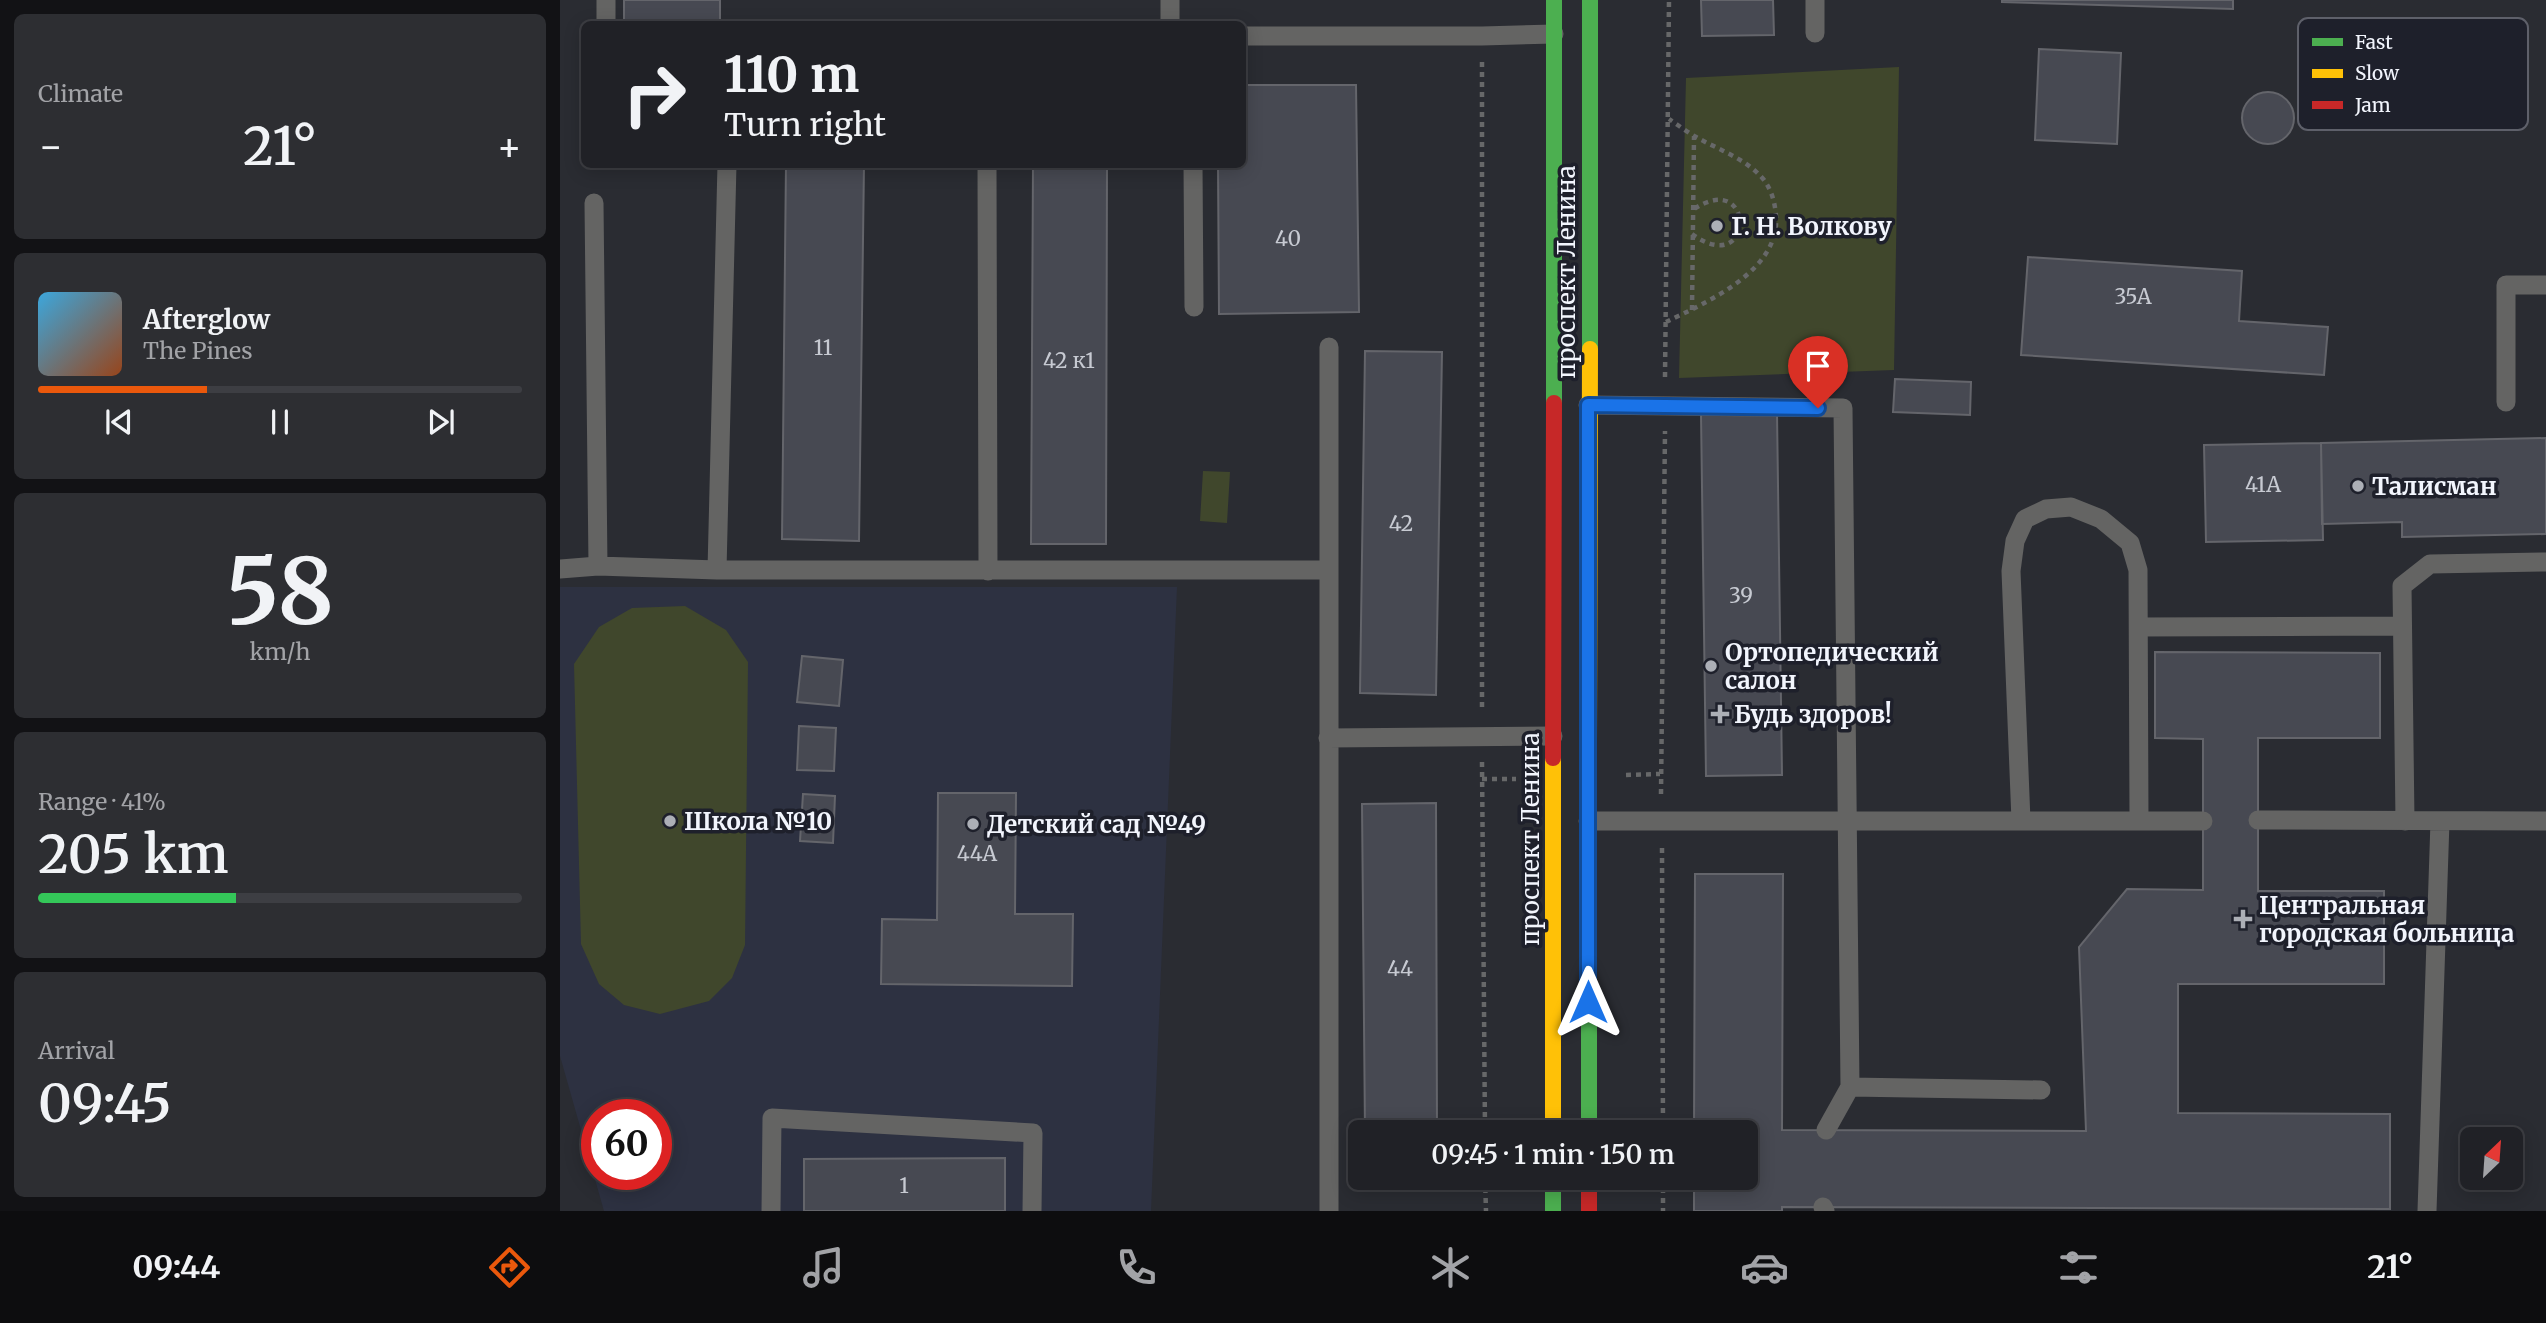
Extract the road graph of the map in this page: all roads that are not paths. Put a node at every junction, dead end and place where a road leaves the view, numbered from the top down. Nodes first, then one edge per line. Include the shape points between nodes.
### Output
1 (606, 0) edge
2 (1170, 0) edge
3 (1554, 0) edge
4 (1590, 0) edge
5 (1815, 0) edge
6 (606, 21) edge
7 (1170, 21) edge
8 (1815, 33) dead end
9 (1554, 34) junction
10 (1246, 36) edge
11 (727, 168) edge
12 (987, 168) edge
13 (1193, 168) edge
14 (594, 203) dead end
15 (2546, 285) edge
16 (1194, 307) dead end
17 (1329, 346) dead end
18 (2506, 402) dead end
19 (1588, 405) junction
20 (2546, 562) edge
21 (598, 566) junction
22 (560, 569) edge
23 (717, 570) junction
24 (1327, 570) junction
25 (988, 571) junction
26 (2402, 626) junction
27 (2139, 627) junction
28 (1553, 736) junction
29 (1328, 738) junction
30 (1849, 820) junction
31 (2139, 820) junction
32 (2258, 820) dead end
33 (1588, 821) junction
34 (2021, 821) junction
35 (2203, 821) dead end
36 (2405, 821) junction
37 (2440, 821) junction
38 (2546, 821) edge
39 (1850, 1087) junction
40 (2041, 1090) dead end
41 (1553, 1120) edge
42 (1589, 1120) edge
43 (1826, 1130) dead end
44 (1553, 1190) edge
45 (1589, 1190) edge
46 (771, 1211) edge
47 (1032, 1211) edge
48 (1329, 1211) edge
49 (1553, 1211) edge
50 (1589, 1211) edge
51 (2427, 1211) edge

1 - 6 lane
2 - 7 lane
3 - 9 main road, проспект Ленина
4 - 19 main road, проспект Ленина
5 - 8 lane
9 - 10 lane
9 - 28 main road, проспект Ленина
11 - 23 lane
12 - 25 lane
13 - 16 lane
14 - 21 lane
15 - 18 lane via 2506,285
17 - 24 lane
19 - 30 lane via 1843,408
19 - 33 main road, проспект Ленина
20 - 26 lane via 2430,564 2402,586
21 - 22 lane
21 - 23 lane
23 - 25 lane
24 - 25 lane
24 - 29 lane
26 - 27 lane
26 - 36 lane
27 - 31 lane
27 - 34 lane via 2138,570 2130,543 2101,519 2071,507 2046,509 2025,519 2015,541 2011,571
28 - 29 lane
28 - 41 main road, проспект Ленина
29 - 48 lane
30 - 33 lane
30 - 34 lane
30 - 39 lane
31 - 34 lane
31 - 35 lane
32 - 36 lane
33 - 42 main road, проспект Ленина
36 - 37 lane
37 - 38 lane
37 - 51 lane
39 - 40 lane
39 - 43 lane
44 - 49 main road
45 - 50 main road
46 - 47 lane via 772,1118 1033,1133

